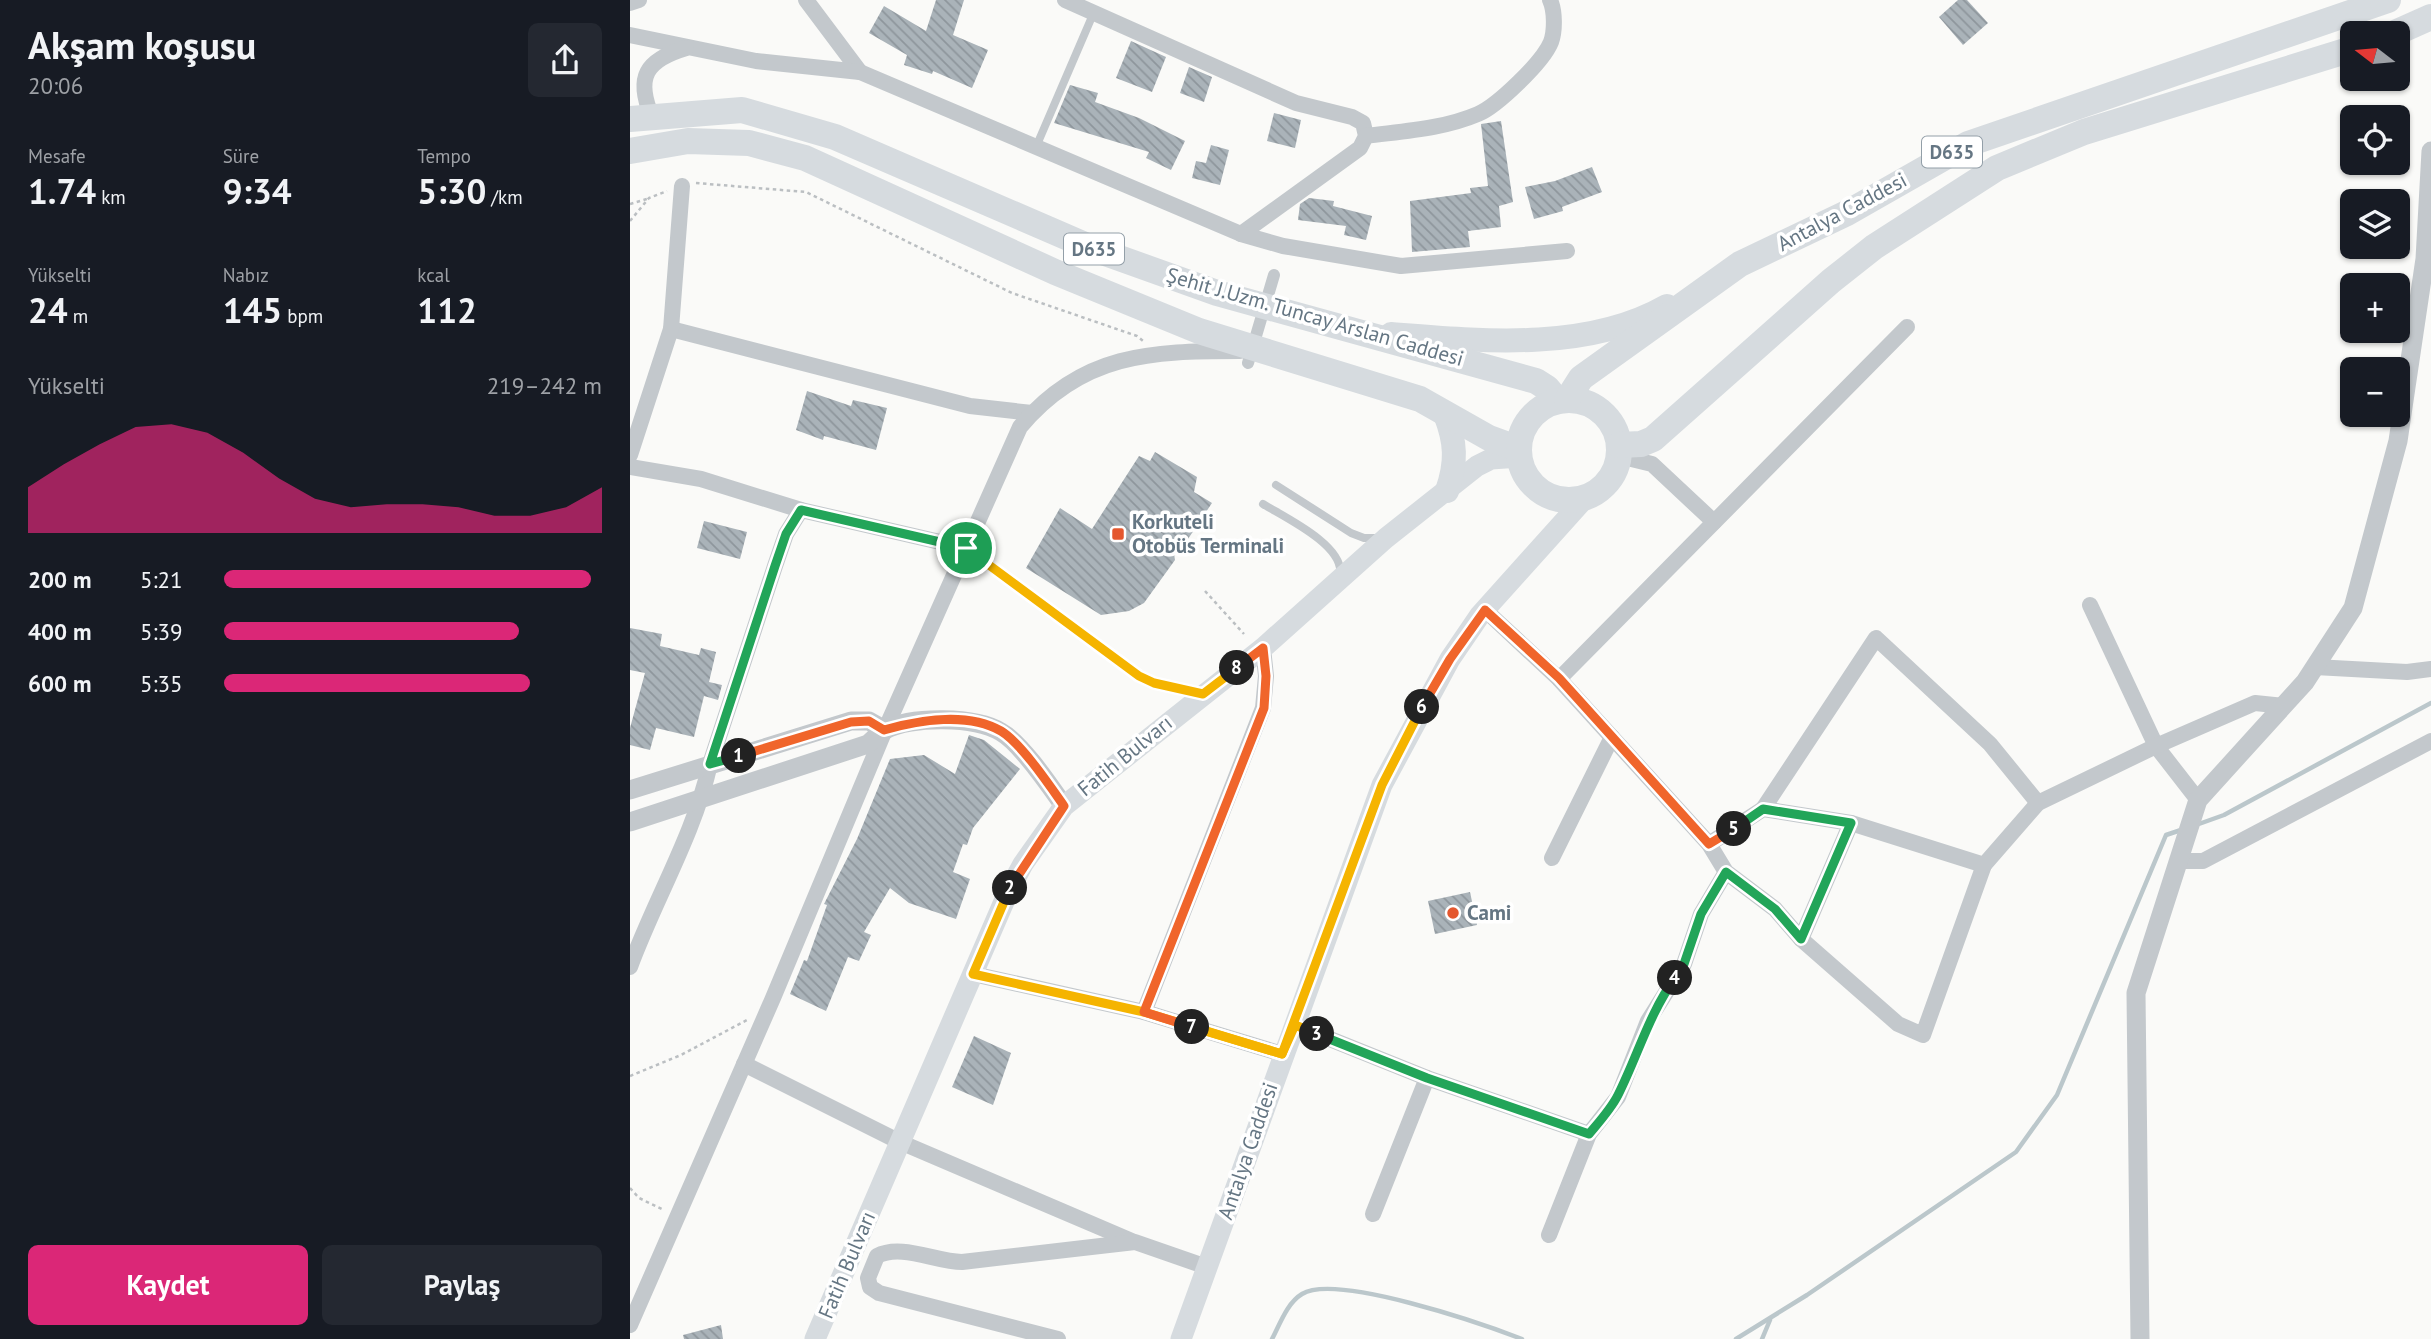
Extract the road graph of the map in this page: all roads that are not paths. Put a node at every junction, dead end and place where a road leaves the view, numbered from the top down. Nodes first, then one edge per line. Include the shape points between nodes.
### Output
1 (639, 0) edge
2 (806, 0) edge
3 (1065, 0) edge
4 (1550, 0) edge
5 (2388, 0) edge
6 (630, 3) edge
7 (1094, 12) junction
8 (2431, 17) edge
9 (2410, 26) edge
10 (630, 35) edge
11 (690, 47) junction
12 (2340, 53) edge
13 (860, 72) junction
14 (641, 118) edge
15 (1366, 136) junction
16 (1036, 147) junction
17 (630, 151) edge
18 (2431, 151) edge
19 (682, 186) road end
20 (1241, 234) junction
21 (1567, 251) dead end
22 (1738, 266) junction
23 (1274, 275) dead end
24 (1907, 327) dead end
25 (671, 329) junction
26 (1356, 332) junction
27 (1255, 357) junction
28 (1562, 400) junction
29 (1032, 413) junction
30 (1445, 414) junction
31 (1619, 450) junction
32 (1519, 453) junction
33 (630, 455) edge
34 (630, 467) edge
35 (1276, 485) dead end
36 (1447, 491) junction
37 (1587, 497) junction
38 (1263, 504) dead end
39 (801, 510) junction
40 (1714, 522) junction
41 (1386, 538) junction
42 (966, 548) junction
43 (1338, 582) junction
44 (2090, 605) dead end
45 (1485, 610) junction
46 (1263, 648) junction
47 (2315, 667) junction
48 (2431, 669) edge
49 (1559, 678) junction
50 (1203, 694) junction
51 (2284, 706) junction
52 (884, 730) junction
53 (1612, 737) junction
54 (2431, 741) edge
55 (2156, 746) junction
56 (710, 764) junction
57 (630, 790) edge
58 (703, 798) junction
59 (2038, 803) junction
60 (2196, 804) junction
61 (1064, 806) junction
62 (1763, 809) junction
63 (630, 822) edge
64 (1851, 823) junction
65 (1709, 844) junction
66 (2180, 857) junction
67 (1552, 858) dead end
68 (1984, 865) junction
69 (1726, 872) junction
70 (1801, 939) junction
71 (630, 967) edge
72 (973, 974) junction
73 (1144, 1012) junction
74 (1295, 1025) junction
75 (1282, 1054) junction
76 (744, 1064) junction
77 (1427, 1078) junction
78 (1589, 1134) junction
79 (900, 1142) junction
80 (1373, 1214) dead end
81 (1549, 1235) dead end
82 (859, 1237) junction
83 (1135, 1242) junction
84 (885, 1252) junction
85 (1207, 1267) junction
86 (630, 1325) edge
87 (815, 1339) edge
88 (1058, 1339) edge
89 (1181, 1339) edge
90 (2140, 1339) edge

1 - 6 street
2 - 13 street
3 - 7 street
4 - 15 street via 1552,40 1545,54 1480,113 1445,125
5 - 22 highway, Antalya Caddesi / D635 via 1968,144 1847,214
7 - 15 street via 1296,103 1352,117 1363,123
7 - 16 lane
8 - 9 highway
10 - 11 street
11 - 13 street via 756,61
11 - 14 street via 662,55 648,69
12 - 31 highway, Antalya Caddesi / D635 via 2084,132 1997,168 1874,247 1653,439
13 - 16 street
14 - 26 highway, Şehit J.Uzm. Tuncay Arslan Caddesi / D635 via 742,110 835,137 1094,249 1217,293
15 - 20 street via 1360,148
16 - 20 street
17 - 27 highway, Şehit J.Uzm. Tuncay Arslan Caddesi / D635 via 688,141 749,142 804,158
18 - 47 street via 2425,259 2398,441 2353,608
19 - 25 street
20 - 21 street via 1401,267
22 - 26 main road via 1642,321 1563,338
22 - 28 highway, Antalya Caddesi / D635 via 1581,378
23 - 27 street
24 - 40 street
25 - 29 street via 970,405
25 - 33 street
26 - 28 highway, Şehit J.Uzm. Tuncay Arslan Caddesi / D635 via 1536,381
27 - 29 street via 1130,356 1098,367 1040,403
27 - 30 highway, Şehit J.Uzm. Tuncay Arslan Caddesi / D635 via 1420,400
28 - 31 highway, D635 via 1599,409 1615,428
28 - 32 highway, D635 via 1531,418 1522,433
29 - 42 street via 1020,427
30 - 32 highway, Şehit J.Uzm. Tuncay Arslan Caddesi / D635
30 - 36 main road via 1455,452
31 - 37 highway via 1607,483
31 - 40 street via 1652,464
32 - 36 main road, Fatih Bulvarı via 1477,466
32 - 37 highway via 1529,480 1547,495 1563,500
34 - 39 street via 701,479
35 - 41 lane via 1351,533
36 - 41 main road, Fatih Bulvarı
37 - 45 main road, Antalya Caddesi
38 - 43 lane via 1327,545 1340,568
39 - 42 street
39 - 56 street via 786,534
40 - 49 street
41 - 43 main road, Fatih Bulvarı
42 - 50 lane via 1139,676
42 - 52 street
43 - 46 main road, Fatih Bulvarı
44 - 55 street
45 - 49 street
45 - 74 main road, Antalya Caddesi via 1450,659 1382,785
46 - 50 main road, Fatih Bulvarı
46 - 73 street via 1264,708
47 - 48 street
47 - 51 street
49 - 53 street
50 - 61 main road, Fatih Bulvarı
51 - 55 street via 2255,703
51 - 60 street
52 - 56 street via 869,721 851,722
52 - 58 street via 868,744
52 - 61 street via 911,723 968,721 1002,732
52 - 76 street
53 - 65 street
53 - 67 street
54 - 66 street via 2203,861
55 - 59 street
55 - 60 street
56 - 57 street
56 - 58 street
58 - 63 street
58 - 71 street
59 - 62 street via 1990,744 1876,638
59 - 68 street
60 - 66 street
61 - 72 main road, Fatih Bulvarı via 1018,872
62 - 64 street
62 - 65 street
64 - 68 street
64 - 70 street
65 - 69 street
66 - 90 street via 2136,993
68 - 70 street via 1923,1035 1898,1024
69 - 70 street via 1775,909
69 - 78 street via 1701,914 1684,964 1648,1021 1618,1097
72 - 73 street
72 - 79 main road, Fatih Bulvarı
73 - 75 street
74 - 75 main road, Antalya Caddesi
74 - 77 street
75 - 85 main road, Antalya Caddesi
76 - 79 street
76 - 86 street
77 - 78 street
77 - 80 street
78 - 81 street
79 - 82 main road, Fatih Bulvarı
79 - 83 street
82 - 84 street
82 - 87 main road, Fatih Bulvarı
83 - 84 street via 962,1262
83 - 85 street
84 - 88 street via 877,1256 868,1278 870,1287 879,1293
85 - 89 main road, Antalya Caddesi

